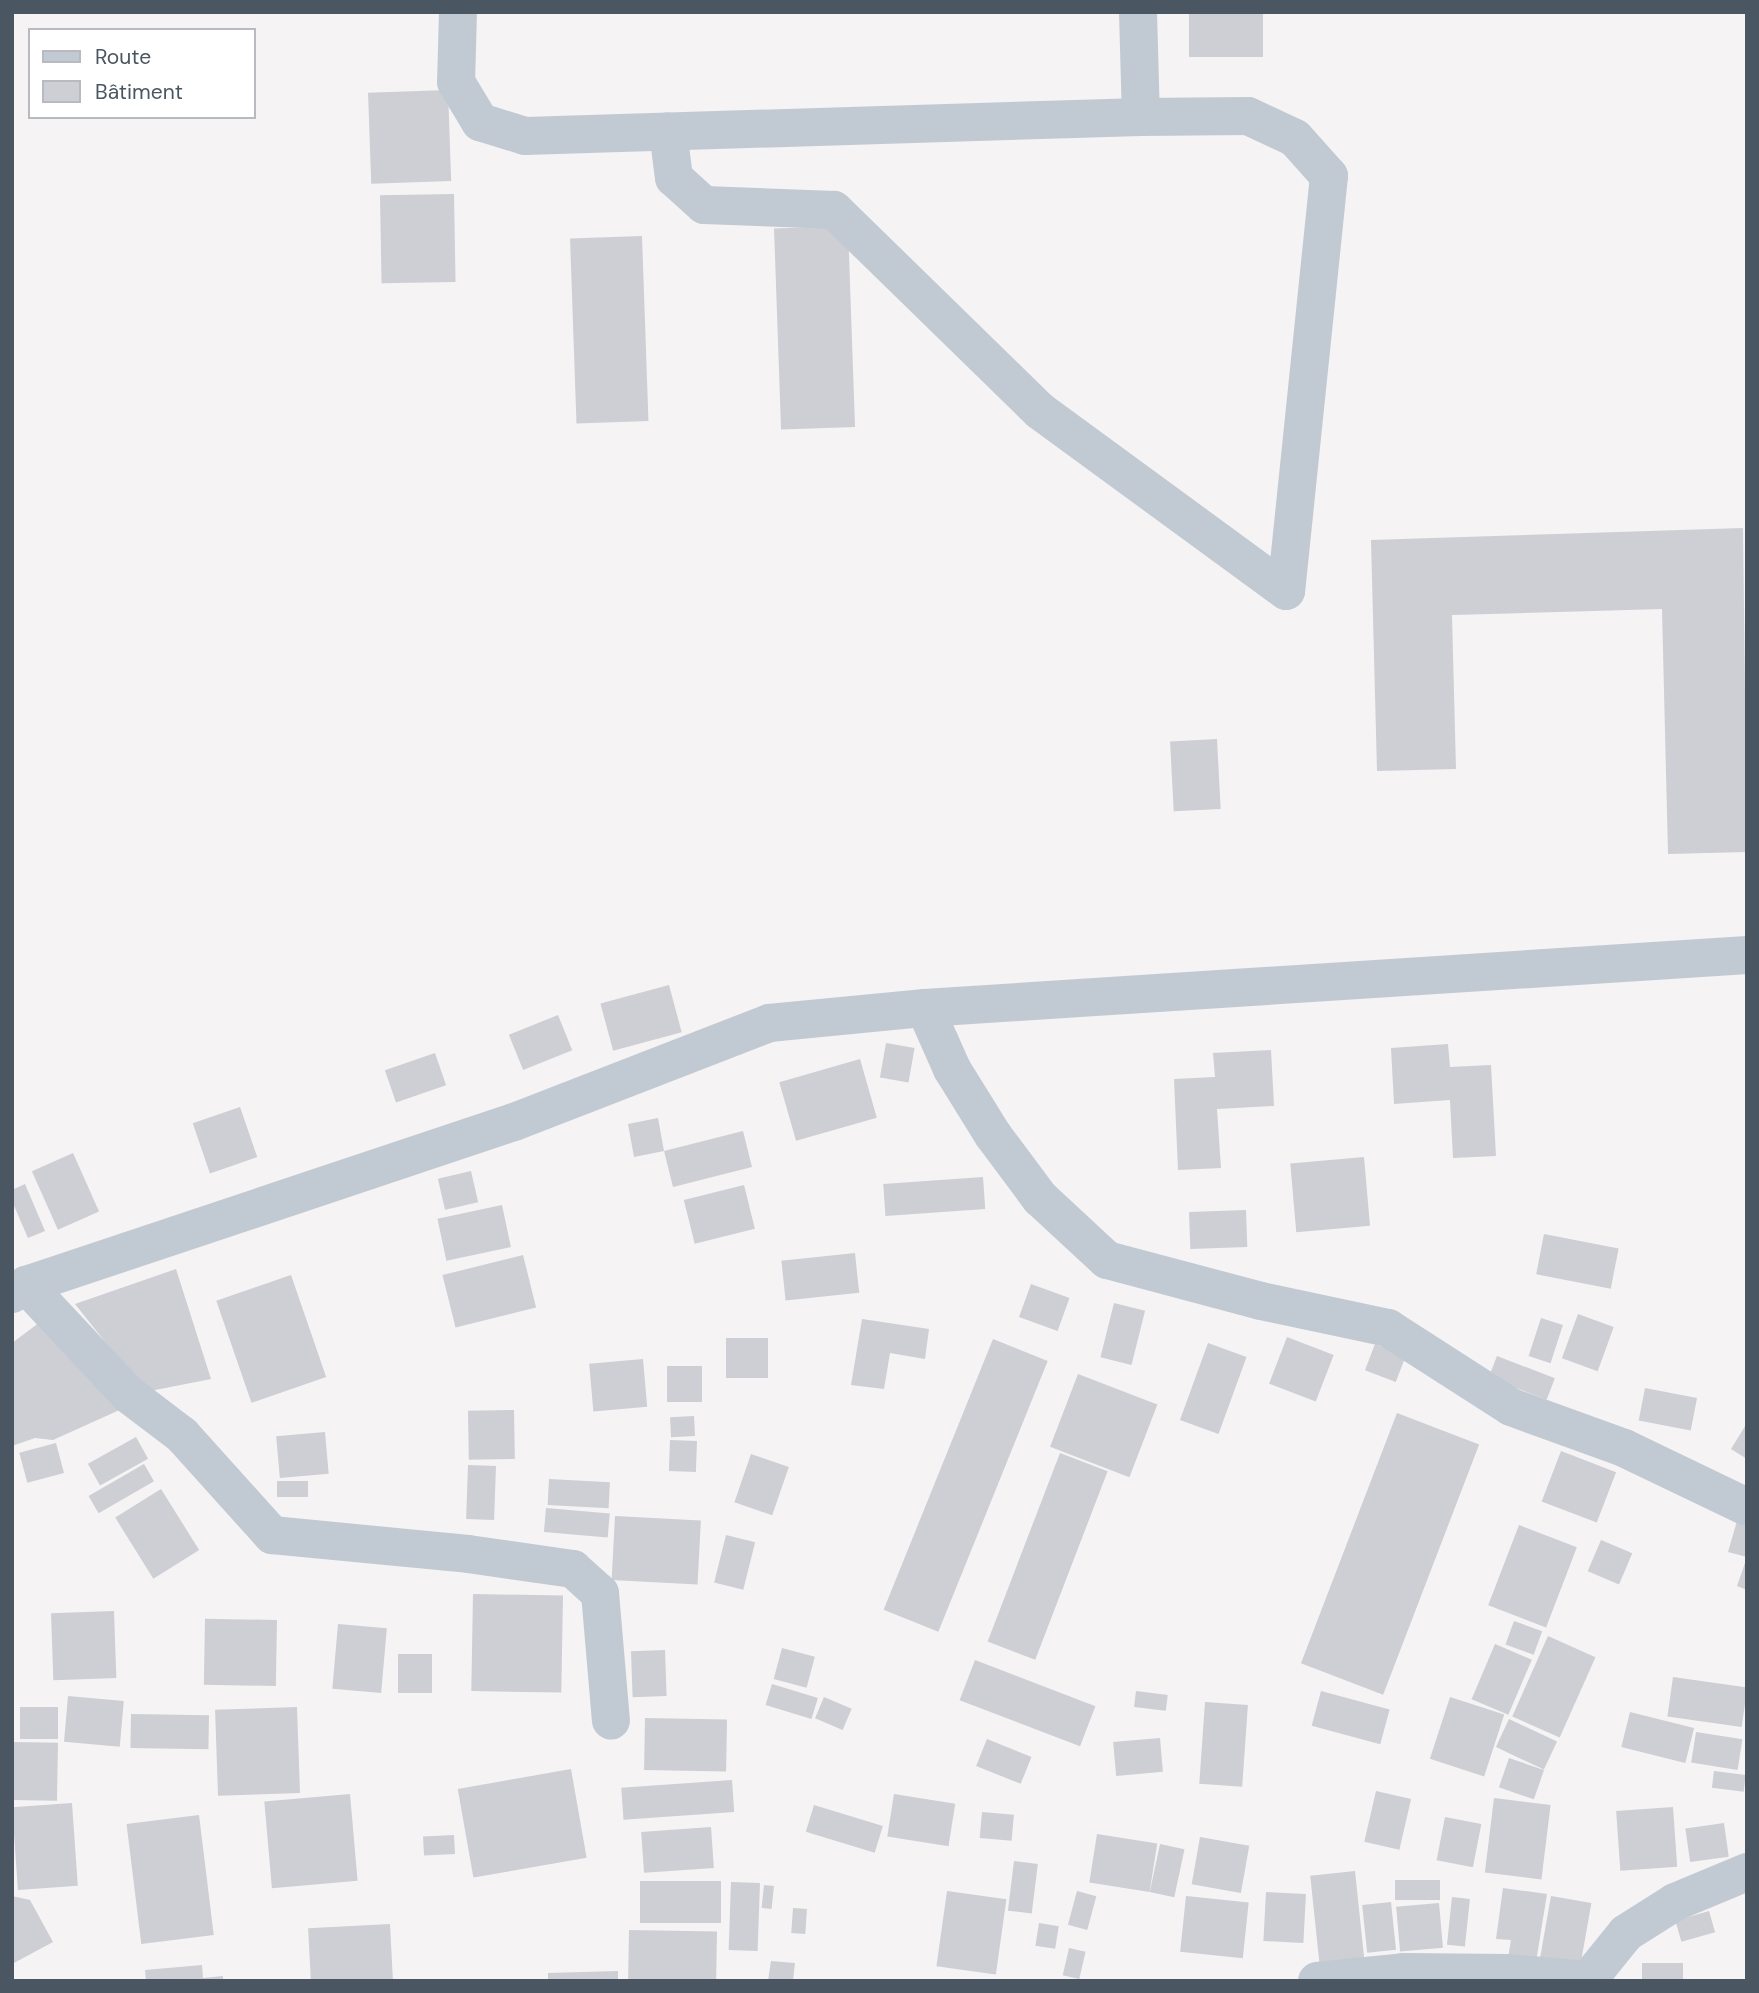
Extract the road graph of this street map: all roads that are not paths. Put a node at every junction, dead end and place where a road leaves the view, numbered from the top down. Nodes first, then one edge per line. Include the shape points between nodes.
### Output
1 (458, 12) edge
2 (1138, 12) edge
3 (1141, 117) junction
4 (668, 131) junction
5 (1747, 955) edge
6 (925, 1008) junction
7 (19, 1289) edge
8 (1747, 1507) edge
9 (611, 1721) dead end
10 (1747, 1872) edge
11 (1317, 1981) edge

1 - 4 street via 456,82 480,122 525,135
2 - 3 street
3 - 4 street
3 - 4 street via 1248,116 1295,138 1329,176 1286,591 1040,411 834,210 704,205 674,178
5 - 6 street
6 - 7 street via 769,1023 514,1122
6 - 8 street via 953,1069 993,1135 1040,1198 1107,1260 1261,1301 1388,1328 1511,1407 1624,1448
7 - 9 street via 128,1394 182,1435 272,1535 440,1550 573,1569 600,1593
10 - 11 street via 1675,1902 1626,1933 1588,1980 1508,1973 1404,1972

